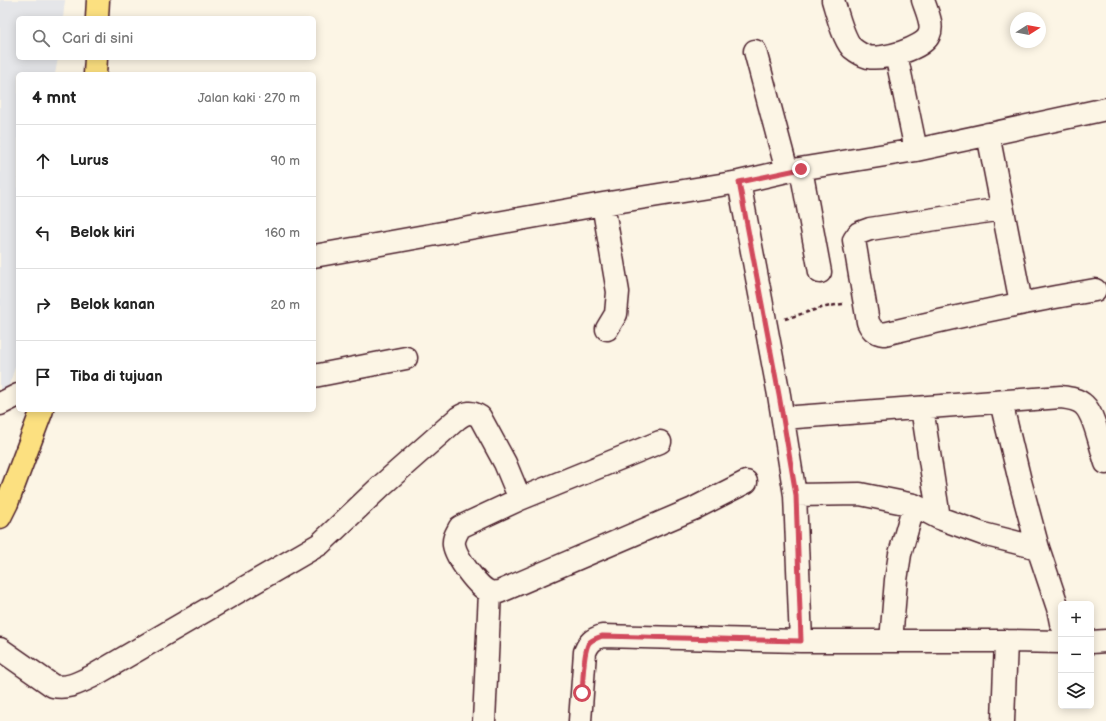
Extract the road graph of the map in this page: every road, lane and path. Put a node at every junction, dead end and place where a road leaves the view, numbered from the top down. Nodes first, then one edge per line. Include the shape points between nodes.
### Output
1 (98, 0) edge
2 (833, 0) edge
3 (923, 0) edge
4 (97, 16) edge
5 (755, 51) dead end
6 (896, 54) junction
7 (96, 60) edge
8 (95, 72) edge
9 (1106, 109) edge
10 (988, 134) junction
11 (916, 150) junction
12 (794, 170) junction
13 (739, 182) junction
14 (603, 204) junction
15 (1002, 209) junction
16 (316, 256) edge
17 (820, 272) dead end
18 (1095, 290) dead end
19 (865, 303) junction
20 (1021, 303) junction
21 (766, 325) junction
22 (607, 329) dead end
23 (406, 358) dead end
24 (316, 376) edge
25 (16, 396) edge
26 (1001, 402) junction
27 (0, 404) edge
28 (922, 408) junction
29 (41, 412) edge
30 (784, 418) junction
31 (660, 442) dead end
32 (1106, 463) edge
33 (746, 482) dead end
34 (796, 495) junction
35 (520, 499) junction
36 (914, 506) junction
37 (0, 517) edge
38 (939, 518) junction
39 (1038, 548) junction
40 (490, 592) junction
41 (1058, 608) edge
42 (801, 641) junction
43 (890, 641) junction
44 (1006, 641) junction
45 (1058, 642) edge
46 (1094, 642) edge
47 (1106, 642) edge
48 (0, 649) edge
49 (484, 721) edge
50 (580, 721) edge
51 (1003, 721) edge

1 - 4 highway
2 - 6 street via 844,33 859,54 870,57
3 - 6 street via 930,23 930,35 922,43
5 - 12 street
6 - 11 street
7 - 8 highway
9 - 10 street
10 - 11 street
10 - 15 street
11 - 12 street
12 - 13 street
12 - 17 street
13 - 14 street
13 - 21 street
14 - 16 street
14 - 22 street via 618,292 616,314
15 - 19 street via 870,229 859,234 854,240
15 - 20 street
18 - 20 street
19 - 20 street via 871,328 876,333 884,334
19 - 21 path via 830,305
21 - 30 street
23 - 24 street
25 - 27 street
26 - 28 street
26 - 32 street via 1061,397 1084,404 1090,412
26 - 39 street
28 - 30 street
28 - 38 street
29 - 37 highway
30 - 34 street
31 - 35 street
33 - 40 street via 693,509 499,592
34 - 36 street via 860,494
34 - 42 street
35 - 40 street via 460,527 455,536 456,552 465,568
35 - 48 street via 480,417 474,413 466,413 381,486 320,544 91,677 66,687 53,686
36 - 38 street
36 - 43 street via 900,554
38 - 39 street via 983,534
39 - 41 street
40 - 49 street
42 - 43 street
42 - 50 street via 602,636 595,638 589,643 586,652
43 - 44 street
44 - 45 street
44 - 51 street
46 - 47 street

